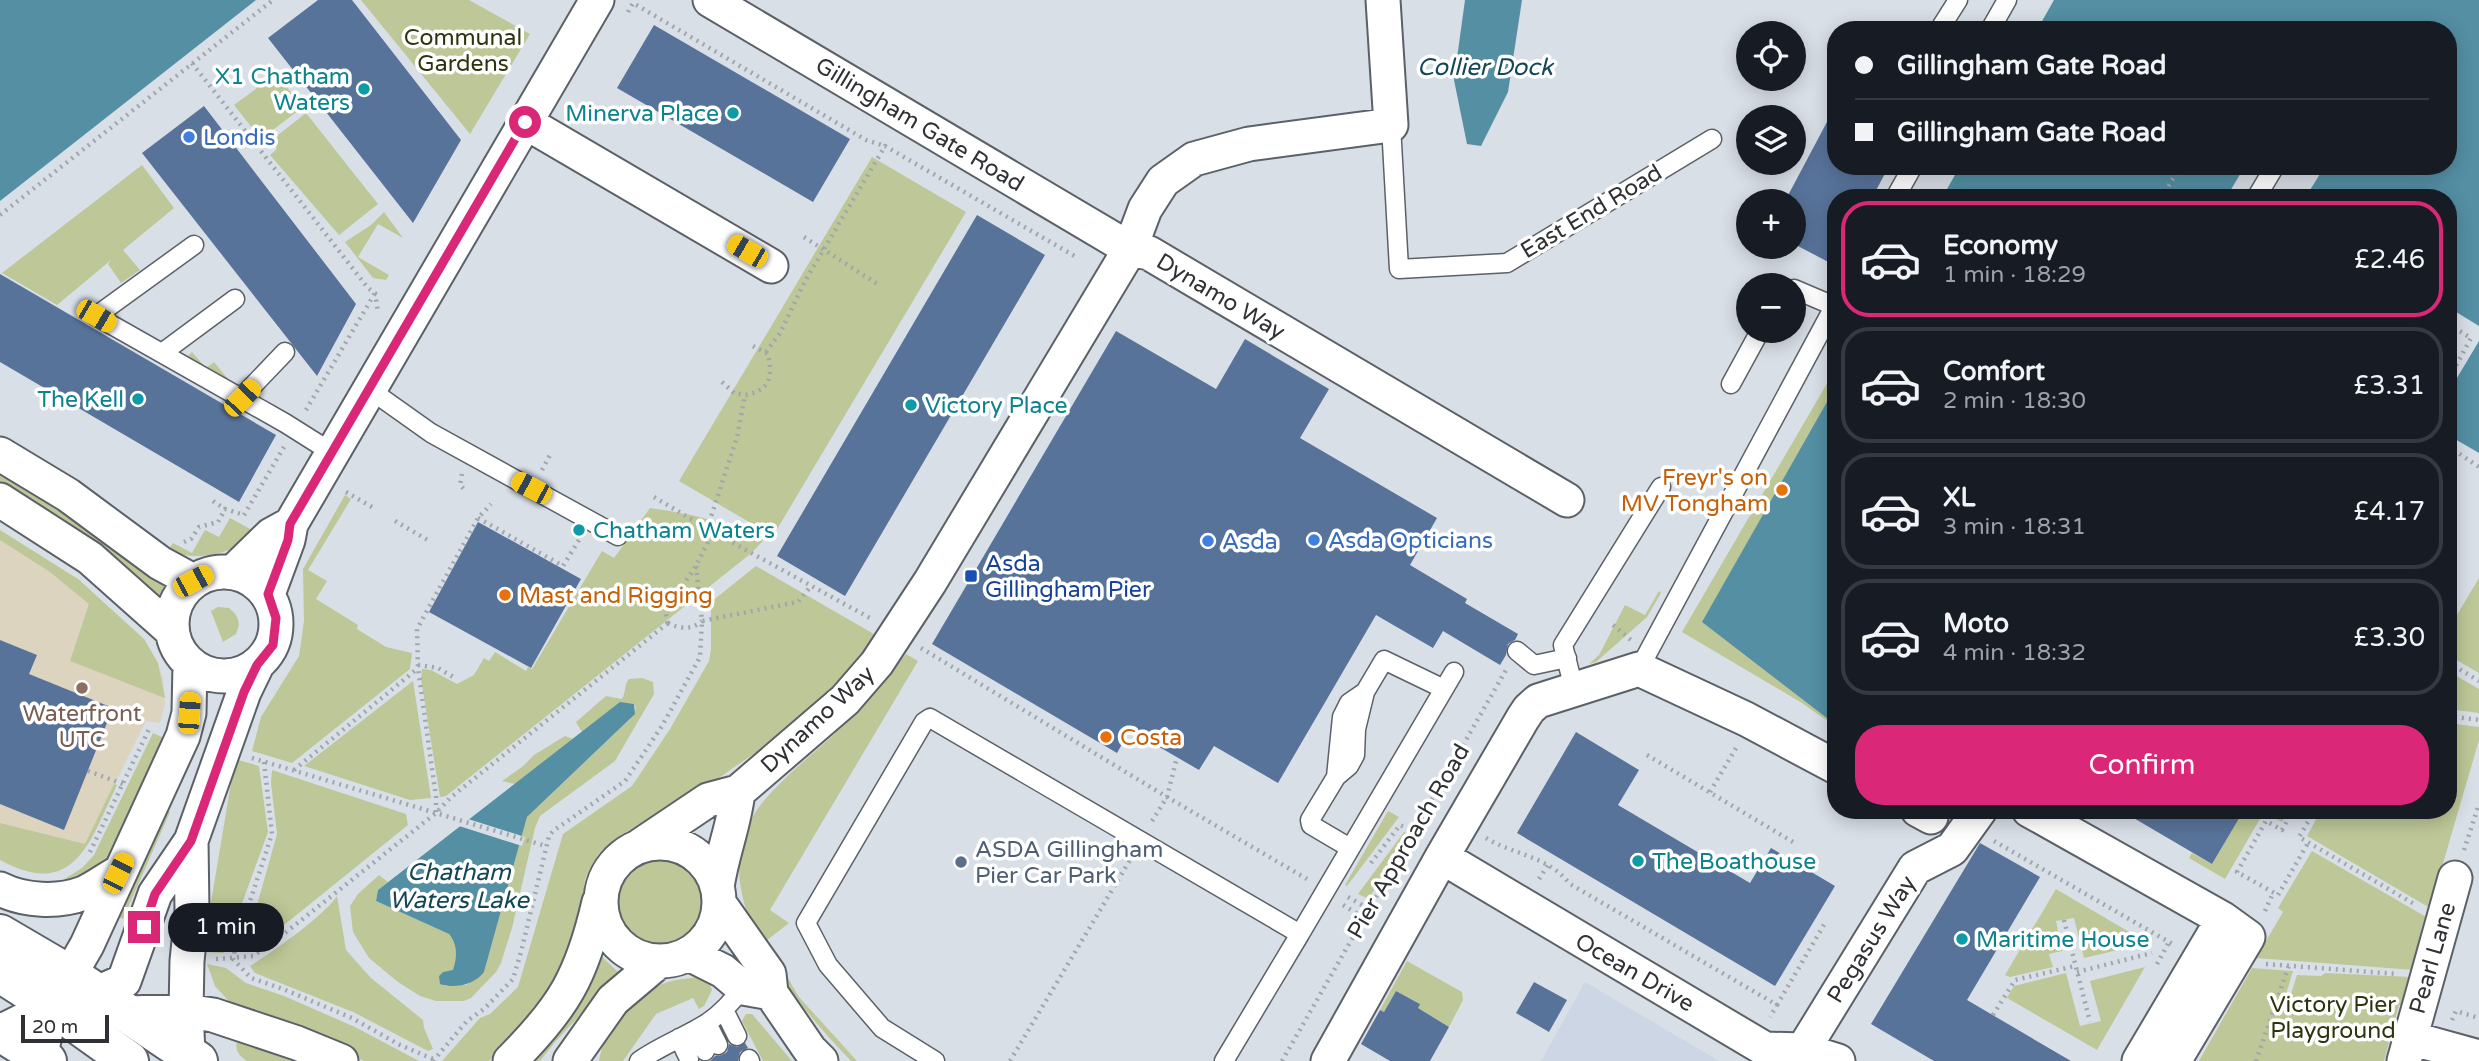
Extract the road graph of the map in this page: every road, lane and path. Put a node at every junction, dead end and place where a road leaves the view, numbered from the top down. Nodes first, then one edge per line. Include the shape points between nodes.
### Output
1 (274, 0) edge
2 (710, 0) edge
3 (1383, 0) edge
4 (1958, 0) edge
5 (2007, 0) edge
6 (612, 7) edge
7 (1945, 21) edge
8 (1995, 21) edge
9 (192, 64) junction
10 (525, 122) junction
11 (1391, 125) junction
12 (1712, 139) dead end
13 (885, 146) junction
14 (0, 215) edge
15 (804, 237) dead end
16 (194, 245) dead end
17 (1130, 249) junction
18 (823, 251) junction
19 (771, 266) dead end
20 (1113, 277) junction
21 (879, 285) dead end
22 (1806, 294) edge
23 (235, 299) dead end
24 (1827, 302) edge
25 (379, 318) dead end
26 (1827, 320) edge
27 (2457, 329) edge
28 (1753, 343) edge
29 (751, 345) dead end
30 (285, 352) dead end
31 (766, 352) junction
32 (162, 353) junction
33 (2457, 364) edge
34 (722, 382) dead end
35 (1731, 384) dead end
36 (369, 389) junction
37 (745, 395) junction
38 (242, 398) junction
39 (331, 452) junction
40 (2457, 452) edge
41 (551, 453) dead end
42 (0, 454) edge
43 (2479, 467) edge
44 (539, 473) dead end
45 (1661, 486) dead end
46 (339, 488) dead end
47 (654, 497) dead end
48 (0, 500) edge
49 (1567, 500) dead end
50 (213, 501) dead end
51 (491, 504) dead end
52 (372, 507) dead end
53 (225, 509) dead end
54 (478, 518) junction
55 (394, 521) dead end
56 (290, 524) junction
57 (707, 529) junction
58 (713, 532) junction
59 (582, 535) dead end
60 (618, 536) dead end
61 (431, 542) dead end
62 (696, 566) junction
63 (233, 572) junction
64 (193, 581) junction
65 (811, 586) junction
66 (268, 594) junction
67 (702, 621) junction
68 (668, 622) junction
69 (878, 624) dead end
70 (1614, 625) dead end
71 (172, 631) junction
72 (1627, 635) dead end
73 (914, 643) dead end
74 (1513, 659) joint
75 (190, 664) junction
76 (257, 665) junction
77 (418, 667) junction
78 (2457, 668) edge
79 (1639, 669) junction
80 (1454, 672) dead end
81 (1571, 673) junction
82 (455, 678) dead end
83 (2479, 681) edge
84 (1444, 689) junction
85 (2457, 717) edge
86 (2479, 720) edge
87 (1752, 722) junction
88 (152, 727) dead end
89 (1647, 755) dead end
90 (1177, 757) dead end
91 (253, 758) dead end
92 (1827, 761) edge
93 (264, 762) junction
94 (293, 770) junction
95 (88, 771) dead end
96 (122, 784) junction
97 (738, 792) junction
98 (1710, 792) junction
99 (1167, 797) junction
100 (2479, 804) edge
101 (436, 813) junction
102 (1973, 819) edge
103 (1975, 819) edge
104 (2045, 819) edge
105 (2288, 819) edge
106 (2310, 819) edge
107 (1149, 828) dead end
108 (1413, 831) junction
109 (1485, 838) dead end
110 (191, 841) junction
111 (1793, 842) dead end
112 (2308, 843) junction
113 (546, 846) junction
114 (638, 847) junction
115 (1350, 848) junction
116 (1133, 855) dead end
117 (1441, 857) junction
118 (86, 858) dead end
119 (1548, 865) junction
120 (1367, 869) dead end
121 (118, 873) junction
122 (2455, 878) joint
123 (1538, 880) dead end
124 (1314, 882) dead end
125 (1353, 887) dead end
126 (0, 889) edge
127 (718, 895) junction
128 (600, 898) junction
129 (1346, 909) dead end
130 (1369, 909) junction
131 (1364, 918) junction
132 (2223, 919) junction
133 (2064, 920) dead end
134 (2442, 920) junction
135 (1825, 923) dead end
136 (0, 934) edge
137 (1300, 934) junction
138 (2152, 953) dead end
139 (673, 958) junction
140 (233, 959) junction
141 (2199, 960) junction
142 (2255, 963) dead end
143 (2289, 965) junction
144 (2076, 969) junction
145 (0, 973) edge
146 (2426, 977) junction
147 (73, 991) junction
148 (746, 997) junction
149 (1777, 1005) junction
150 (186, 1010) junction
151 (130, 1013) junction
152 (1993, 1015) dead end
153 (2090, 1022) dead end
154 (88, 1031) junction
155 (0, 1032) edge
156 (737, 1036) dead end
157 (1754, 1042) junction
158 (664, 1048) edge
159 (2407, 1050) edge
160 (1803, 1051) junction
161 (696, 1054) edge
162 (192, 1058) edge
163 (2479, 1058) edge
164 (42, 1060) edge
165 (433, 1060) edge
166 (129, 1061) edge
167 (341, 1061) edge
168 (510, 1061) edge
169 (570, 1061) edge
170 (821, 1061) edge
171 (935, 1061) edge
172 (1010, 1061) edge
173 (1224, 1061) edge
174 (1282, 1061) edge
175 (1328, 1061) edge
176 (1838, 1061) edge
177 (2139, 1061) edge
178 (2174, 1061) edge
179 (2256, 1061) edge

1 - 9 path
2 - 17 street, Gillingham Gate Road
3 - 11 street, East End Road
4 - 7 lane
5 - 8 lane
6 - 10 street
6 - 13 path via 633,3
9 - 14 path
9 - 25 path via 375,293
10 - 19 street
10 - 36 street
11 - 12 lane, East End Road via 1399,269 1507,263
11 - 17 street via 1249,144 1194,159 1163,181
13 - 18 path
13 - 20 path
15 - 18 path
16 - 32 lane via 96,316
17 - 20 street, Dynamo Way
17 - 49 street, Dynamo Way via 1149,253
18 - 21 path
18 - 31 path
20 - 97 street, Dynamo Way via 884,654 845,699
22 - 24 lane
23 - 32 lane
26 - 79 lane
27 - 33 path via 2471,338
28 - 35 lane
29 - 31 path
30 - 38 lane
31 - 37 path via 768,382 757,393
32 - 38 lane
34 - 37 path via 734,393
36 - 39 street
36 - 60 lane via 431,433
37 - 57 path
38 - 39 lane
39 - 56 street
40 - 43 path
41 - 44 path
42 - 64 street
45 - 81 lane via 1563,645
46 - 52 path
47 - 57 path
48 - 71 street via 90,558
50 - 53 path
51 - 54 path
54 - 59 path via 564,566
54 - 77 path via 417,629
55 - 61 path
56 - 63 street via 271,535
56 - 66 street
57 - 58 path
58 - 62 path
58 - 65 path
62 - 67 path
62 - 68 path via 668,607
63 - 64 street via 212,573
63 - 66 street via 253,579
64 - 71 street via 175,603
65 - 67 path via 798,602
65 - 69 path
66 - 76 street via 276,632 273,645
67 - 68 path via 692,627
67 - 113 path via 700,657 625,781 553,831
68 - 101 path
70 - 72 path
71 - 75 street
73 - 99 path
74 - 81 lane
74 - 108 path, Pier Approach Road
75 - 76 street via 202,672 230,676
75 - 121 street via 189,713 183,736
76 - 110 street
77 - 82 path via 438,668
77 - 94 path
77 - 101 path
78 - 83 path
79 - 81 street, Pier Approach Road
79 - 87 street
80 - 84 lane
81 - 117 street, Pier Approach Road via 1529,709
84 - 115 lane
84 - 115 lane via 1384,660 1365,692 1349,704 1342,717 1336,776 1310,820 1311,825
85 - 86 path
87 - 92 street
87 - 98 path
88 - 96 path
89 - 98 path
90 - 99 path
91 - 93 path
93 - 94 path
93 - 140 path via 272,834
94 - 101 path
95 - 96 path
96 - 118 path
97 - 114 street, Dynamo Way via 708,800
97 - 127 street via 722,856
98 - 111 path
99 - 107 path
99 - 124 path
100 - 122 path
101 - 113 path
101 - 140 path via 285,933 253,956
102 - 160 street, Pegasus Way via 1952,849 1915,868
103 - 141 path via 2070,883
104 - 132 street
105 - 112 path via 2282,830 2266,821 2237,872 2278,895
106 - 112 path via 2299,838
108 - 120 path via 1400,825
108 - 130 path, Pier Approach Road
109 - 119 path
110 - 147 street via 155,894 124,981
110 - 150 street
112 - 134 path
113 - 165 path via 513,979
114 - 127 street via 670,843 687,849 711,872
114 - 128 street, Dynamo Way via 611,867
115 - 137 lane
116 - 172 path
117 - 157 street, Ocean Drive
117 - 175 street, Pier Approach Road
119 - 123 path
119 - 149 path via 1572,885
121 - 126 street via 83,893 56,899 36,899
121 - 147 street
122 - 134 street, Pearl Lane
125 - 130 path via 1350,898
127 - 139 street via 711,933 701,945
127 - 148 street via 769,974
128 - 139 street via 603,921 615,942 635,956
128 - 168 street, Dynamo Way via 590,941 570,990
129 - 131 path
130 - 131 path, Pier Approach Road
131 - 174 path, Pier Approach Road
132 - 141 street
132 - 178 street via 2248,937
133 - 144 path
134 - 146 street, Pearl Lane
135 - 149 path
136 - 147 main road
137 - 171 lane via 930,718 806,923 828,965 882,1028
137 - 173 lane
138 - 144 path
139 - 148 street via 723,971
139 - 169 street via 613,1000
140 - 165 path via 251,978 352,1018
141 - 177 street
142 - 143 path
143 - 146 path
143 - 179 path
144 - 152 path via 2015,980
144 - 153 path
145 - 147 main road
146 - 159 street, Pearl Lane
147 - 151 main road
147 - 154 main road
147 - 155 street
147 - 164 street
148 - 156 lane
148 - 158 lane
148 - 170 street
149 - 157 path
150 - 151 street
150 - 162 street
150 - 167 street via 254,1028
151 - 154 main road
151 - 162 main road
154 - 164 main road
154 - 166 main road
155 - 164 main road
157 - 160 street, Ocean Drive via 1765,1049
158 - 161 lane
158 - 161 lane
159 - 163 street, Pearl Lane
160 - 176 street, Ocean Drive

